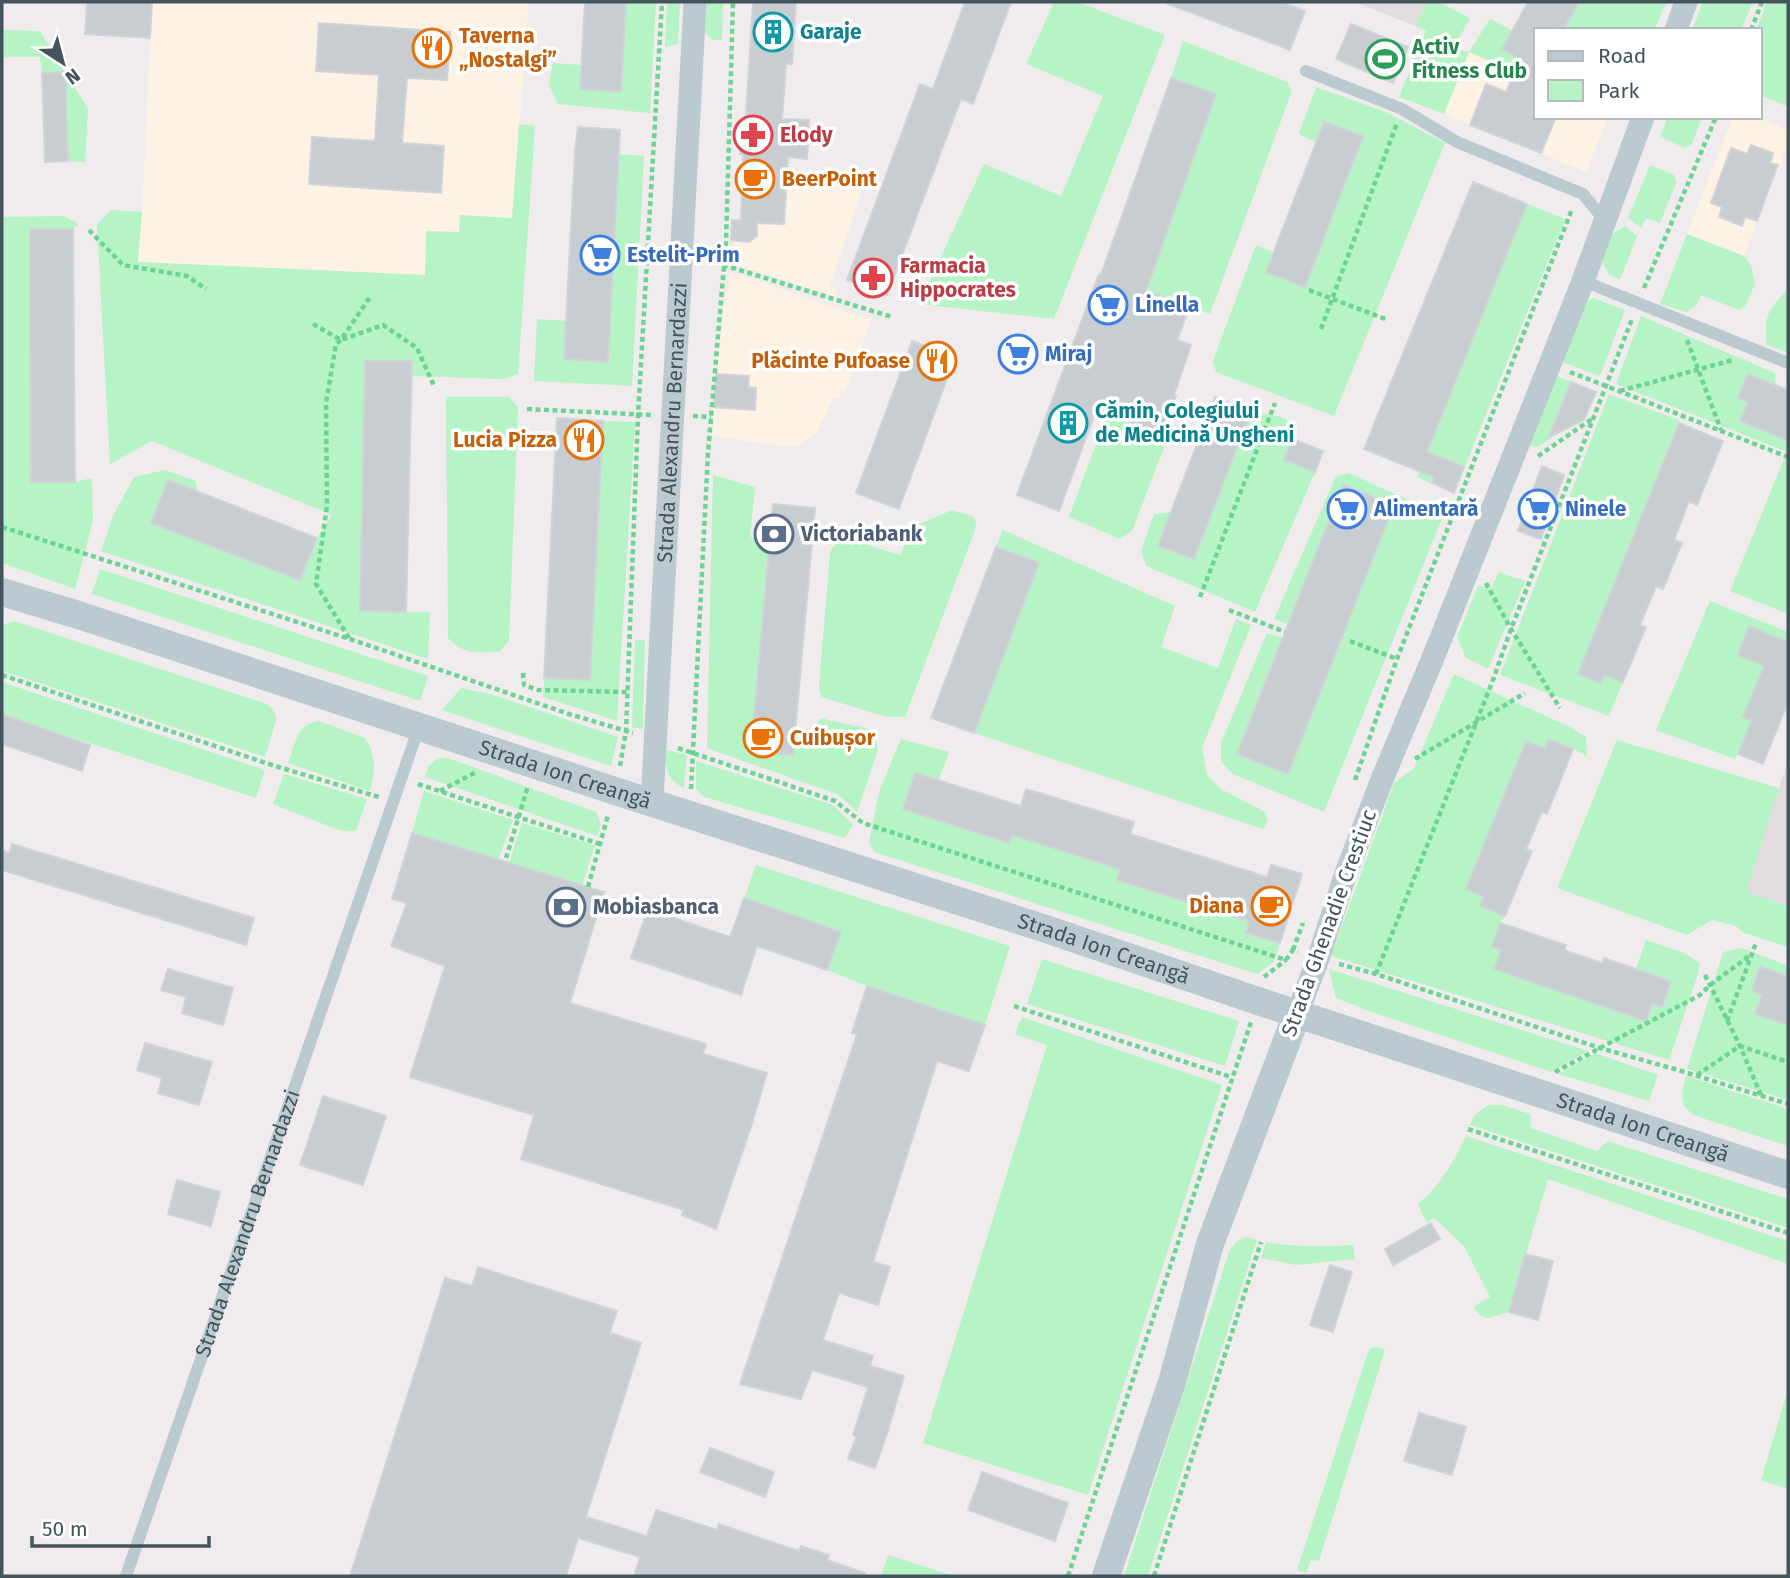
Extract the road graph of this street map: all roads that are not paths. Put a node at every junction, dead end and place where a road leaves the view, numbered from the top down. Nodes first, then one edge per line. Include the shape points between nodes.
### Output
1 (695, 2) edge
2 (1686, 2) edge
3 (1677, 28) edge
4 (1306, 71) dead end
5 (1642, 119) edge
6 (1605, 221) junction
7 (1583, 281) junction
8 (1788, 363) edge
9 (2, 592) edge
10 (419, 727) junction
11 (652, 802) junction
12 (1297, 1014) junction
13 (1788, 1175) edge
14 (126, 1576) edge
15 (1106, 1576) edge

1 - 11 street, Strada Alexandru Bernardazzi
2 - 3 street
4 - 6 lane via 1402,109 1457,142 1583,194
5 - 6 street, Strada Ghenadie Crestiuc
6 - 7 street, Strada Ghenadie Crestiuc
7 - 8 lane
7 - 12 street, Strada Ghenadie Crestiuc via 1383,777
9 - 10 street, Strada Ion Creangă
10 - 11 street, Strada Ion Creangă
10 - 14 lane, Strada Alexandru Bernardazzi
11 - 12 street, Strada Ion Creangă
12 - 13 street, Strada Ion Creangă
12 - 15 street, Strada Ghenadie Crestiuc via 1210,1244 1172,1382

